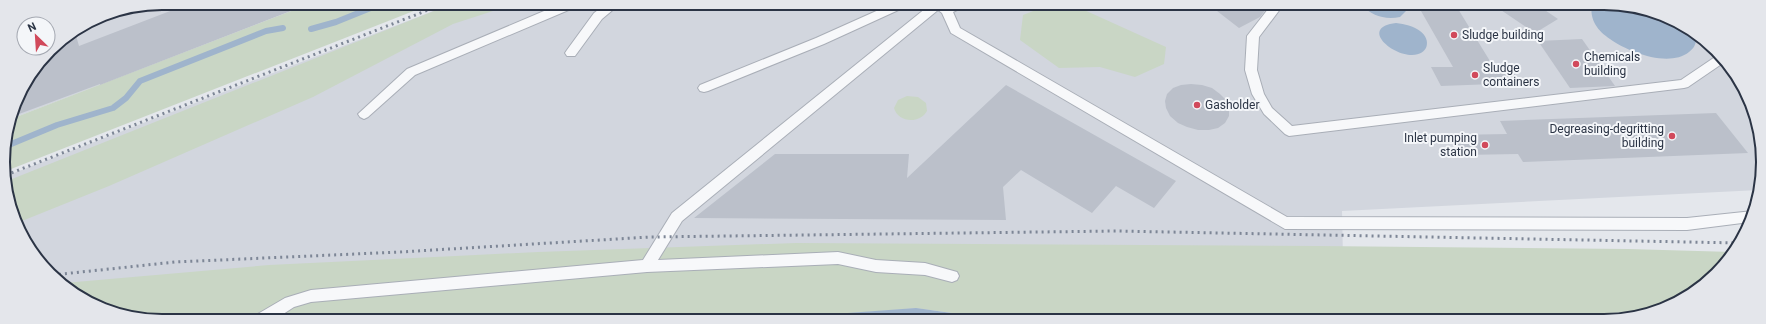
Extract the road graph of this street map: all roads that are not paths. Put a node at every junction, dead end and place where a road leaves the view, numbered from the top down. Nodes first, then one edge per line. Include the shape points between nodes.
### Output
1 (557, 10) edge
2 (606, 10) edge
3 (889, 10) edge
4 (936, 10) edge
5 (943, 10) edge
6 (1273, 10) edge
7 (571, 53) dead end
8 (1717, 61) edge
9 (704, 88) dead end
10 (364, 114) dead end
11 (1745, 217) edge
12 (647, 266) junction
13 (952, 276) dead end
14 (271, 314) edge

1 - 10 lane via 411,72
2 - 7 lane via 598,16
3 - 9 lane
4 - 12 lane via 677,217
5 - 11 lane via 955,30 1285,223 1687,224
6 - 8 lane via 1253,36 1251,70 1258,94 1268,111 1289,131 1684,84
12 - 13 lane via 838,258 876,266 925,269
12 - 14 lane via 311,296 290,302

